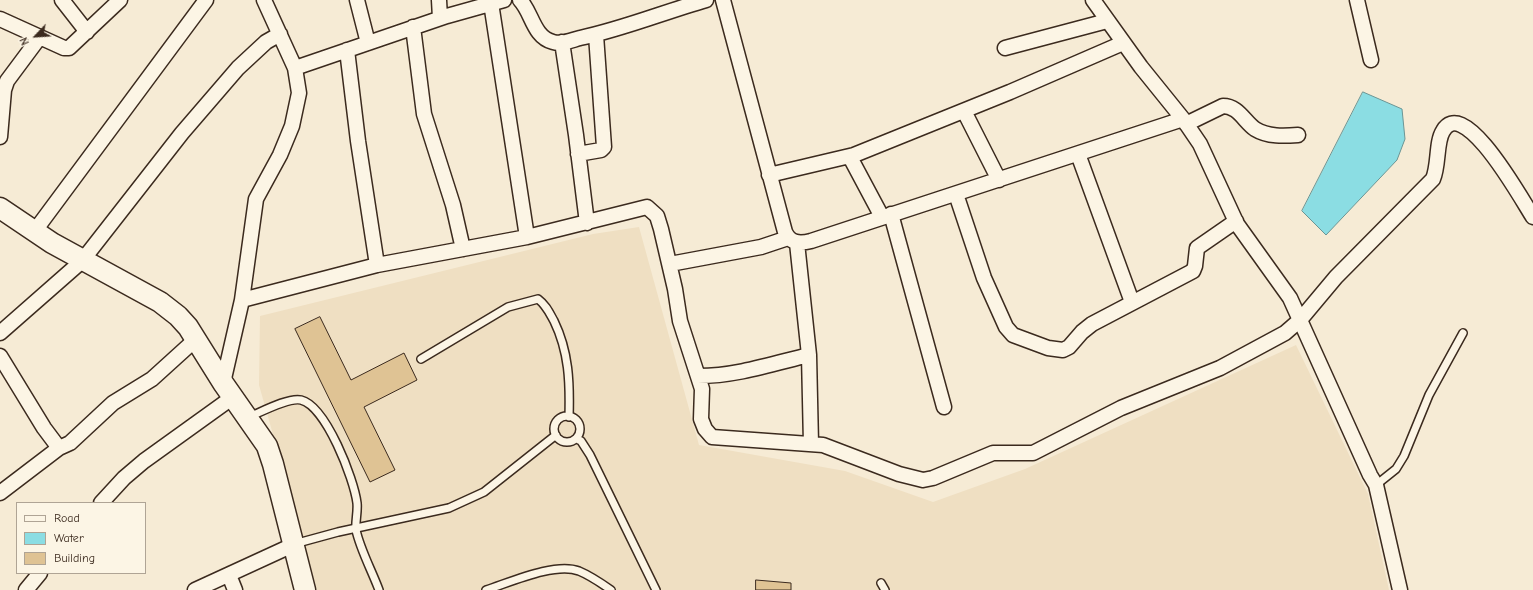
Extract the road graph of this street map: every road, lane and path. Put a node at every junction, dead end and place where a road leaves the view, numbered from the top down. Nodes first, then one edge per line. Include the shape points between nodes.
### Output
1 (62, 0) edge
2 (120, 0) edge
3 (206, 0) edge
4 (264, 0) edge
5 (357, 0) edge
6 (438, 0) edge
7 (520, 0) edge
8 (706, 0) edge
9 (723, 0) edge
10 (1093, 0) edge
11 (1357, 0) edge
12 (497, 2) edge
13 (440, 18) junction
14 (0, 19) edge
15 (1107, 21) junction
16 (412, 28) junction
17 (87, 32) junction
18 (280, 34) junction
19 (596, 35) junction
20 (39, 38) junction
21 (562, 42) junction
22 (1123, 42) junction
23 (368, 43) junction
24 (1006, 48) dead end
25 (347, 50) junction
26 (1371, 60) dead end
27 (295, 68) junction
28 (1, 110) edge
29 (964, 111) junction
30 (1184, 122) junction
31 (1298, 135) dead end
32 (0, 137) edge
33 (578, 154) junction
34 (1078, 154) junction
35 (850, 157) junction
36 (769, 175) junction
37 (999, 180) junction
38 (956, 194) junction
39 (0, 208) edge
40 (887, 216) junction
41 (1533, 217) edge
42 (1236, 221) junction
43 (587, 223) junction
44 (34, 232) junction
45 (526, 237) junction
46 (792, 240) junction
47 (463, 249) junction
48 (82, 261) junction
49 (670, 264) junction
50 (377, 265) junction
51 (242, 300) junction
52 (1132, 302) junction
53 (1300, 320) junction
54 (0, 333) edge
55 (1463, 333) dead end
56 (196, 340) junction
57 (808, 355) junction
58 (0, 356) edge
59 (421, 358) dead end
60 (698, 376) junction
61 (228, 390) junction
62 (944, 407) dead end
63 (570, 417) junction
64 (248, 418) junction
65 (556, 435) junction
66 (577, 439) junction
67 (811, 444) junction
68 (59, 448) junction
69 (1376, 484) junction
70 (0, 493) edge
71 (102, 502) edge
72 (356, 529) junction
73 (293, 545) junction
74 (39, 574) edge
75 (229, 575) junction
76 (881, 583) dead end
77 (26, 590) edge
78 (195, 590) edge
79 (235, 590) edge
80 (305, 590) edge
81 (379, 590) edge
82 (486, 590) edge
83 (611, 590) edge
84 (656, 590) edge
85 (885, 590) edge
86 (1400, 590) edge

1 - 17 street
2 - 17 street
3 - 44 street
4 - 18 street
5 - 23 street
6 - 13 street
7 - 21 street via 527,7 539,33 553,42
8 - 19 street
9 - 36 street
10 - 15 street
11 - 26 street
12 - 13 street
12 - 45 street
13 - 16 street
14 - 20 street
15 - 22 street
15 - 24 street
16 - 23 street
16 - 47 street via 424,114 453,205
17 - 20 street via 69,48
18 - 27 street
18 - 48 street via 266,42 238,68 157,164
19 - 21 street
19 - 33 street via 604,147 601,150
20 - 28 street via 7,81
21 - 33 street
22 - 29 street
22 - 30 street
23 - 25 street
25 - 27 street
25 - 50 street
27 - 51 street via 299,93 292,126 280,155 256,199
28 - 32 street
29 - 35 street
29 - 37 street
30 - 31 street via 1223,106 1229,106 1240,113 1255,129 1264,133 1278,136
30 - 34 street
30 - 42 street via 1200,144
33 - 43 street
34 - 37 street
34 - 52 street
35 - 36 street
35 - 40 street
36 - 46 street
37 - 38 street
38 - 40 street
38 - 52 street via 984,278 1006,327 1013,335 1048,348 1063,350 1092,324
39 - 44 street
40 - 46 street via 810,241
40 - 62 street
41 - 53 street via 1479,137 1468,127 1457,122 1449,125 1442,132 1433,179 1336,277
42 - 52 street via 1197,248 1193,270
42 - 53 street via 1290,298
43 - 45 street
43 - 49 street via 647,207 657,216
44 - 48 street
45 - 47 street
46 - 49 street
46 - 57 street
47 - 50 street
48 - 54 street
48 - 56 street via 160,302 188,326
49 - 60 street via 680,321
50 - 51 street
51 - 61 street
53 - 67 street via 1285,333 1220,368 1121,408 1033,453 993,453 923,480
53 - 69 street
55 - 69 lane via 1429,395 1404,456 1396,469
56 - 61 street
56 - 68 street via 152,379 113,403 70,443
57 - 60 street via 740,373
57 - 67 street
58 - 68 street
59 - 63 lane via 508,307 538,299 546,304 563,342 570,378
60 - 67 street via 702,389 701,419 712,437
61 - 64 street
61 - 71 street via 124,478
63 - 65 lane via 561,417 555,423
63 - 66 lane via 579,424
64 - 72 lane via 292,400 312,405 326,422 354,484 358,504
64 - 73 street via 267,446
65 - 66 lane via 566,442
65 - 72 lane via 484,492 450,508
66 - 84 lane via 582,441 590,455
68 - 70 street
69 - 86 street
72 - 73 lane
72 - 81 lane
73 - 75 street
73 - 80 street
74 - 77 street
75 - 78 street
75 - 79 street
76 - 85 lane
82 - 83 lane via 537,574 564,569 578,571 594,578

